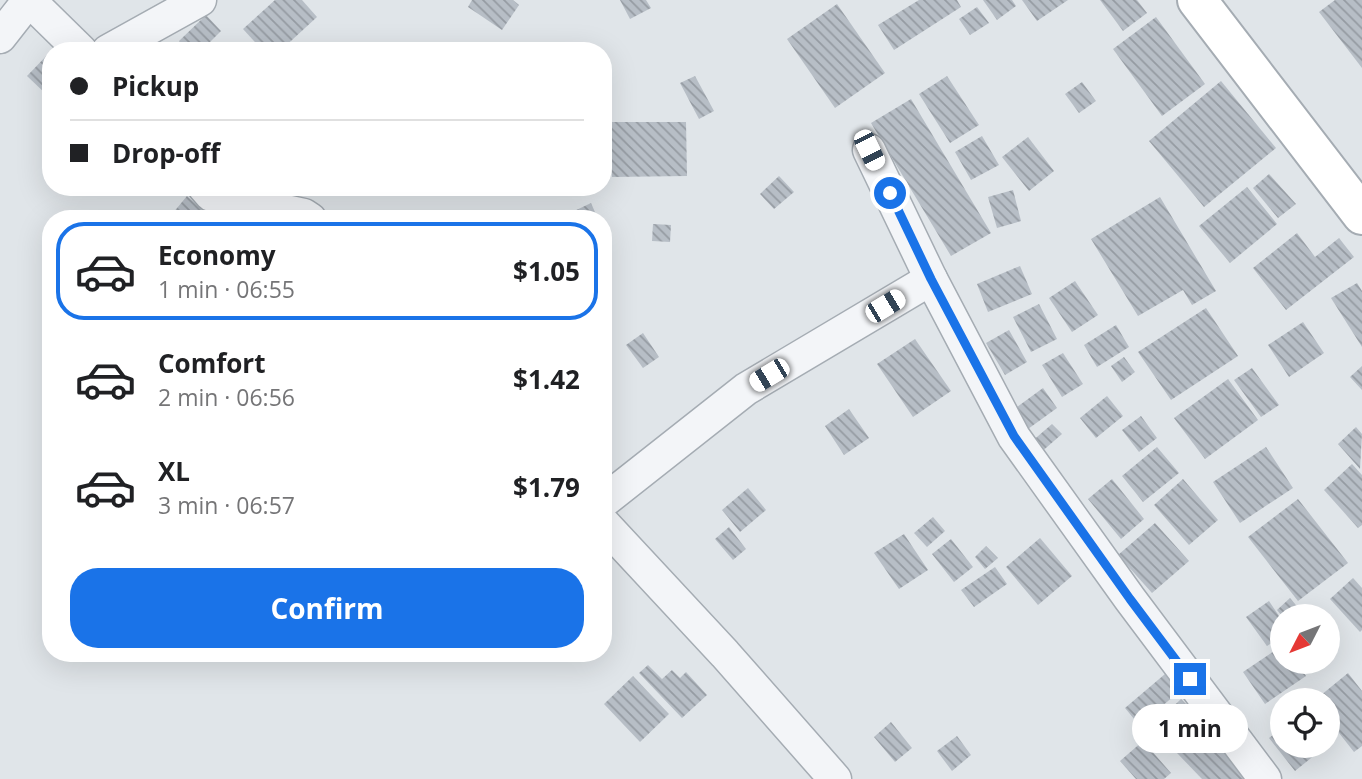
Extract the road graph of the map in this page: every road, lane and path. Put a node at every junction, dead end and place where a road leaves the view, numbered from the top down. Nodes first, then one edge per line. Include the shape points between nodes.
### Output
1 (29, 0) edge
2 (201, 0) edge
3 (1197, 0) edge
4 (0, 37) edge
5 (72, 42) edge
6 (124, 42) edge
7 (869, 150) dead end
8 (216, 196) edge
9 (281, 210) edge
10 (1362, 215) edge
11 (931, 279) junction
12 (612, 495) edge
13 (612, 533) edge
14 (835, 779) edge
15 (1265, 779) edge

1 - 4 street
1 - 5 street
2 - 6 street
3 - 10 street
7 - 11 street
8 - 9 street
11 - 12 street via 746,389
11 - 15 street via 1014,436
13 - 14 street

